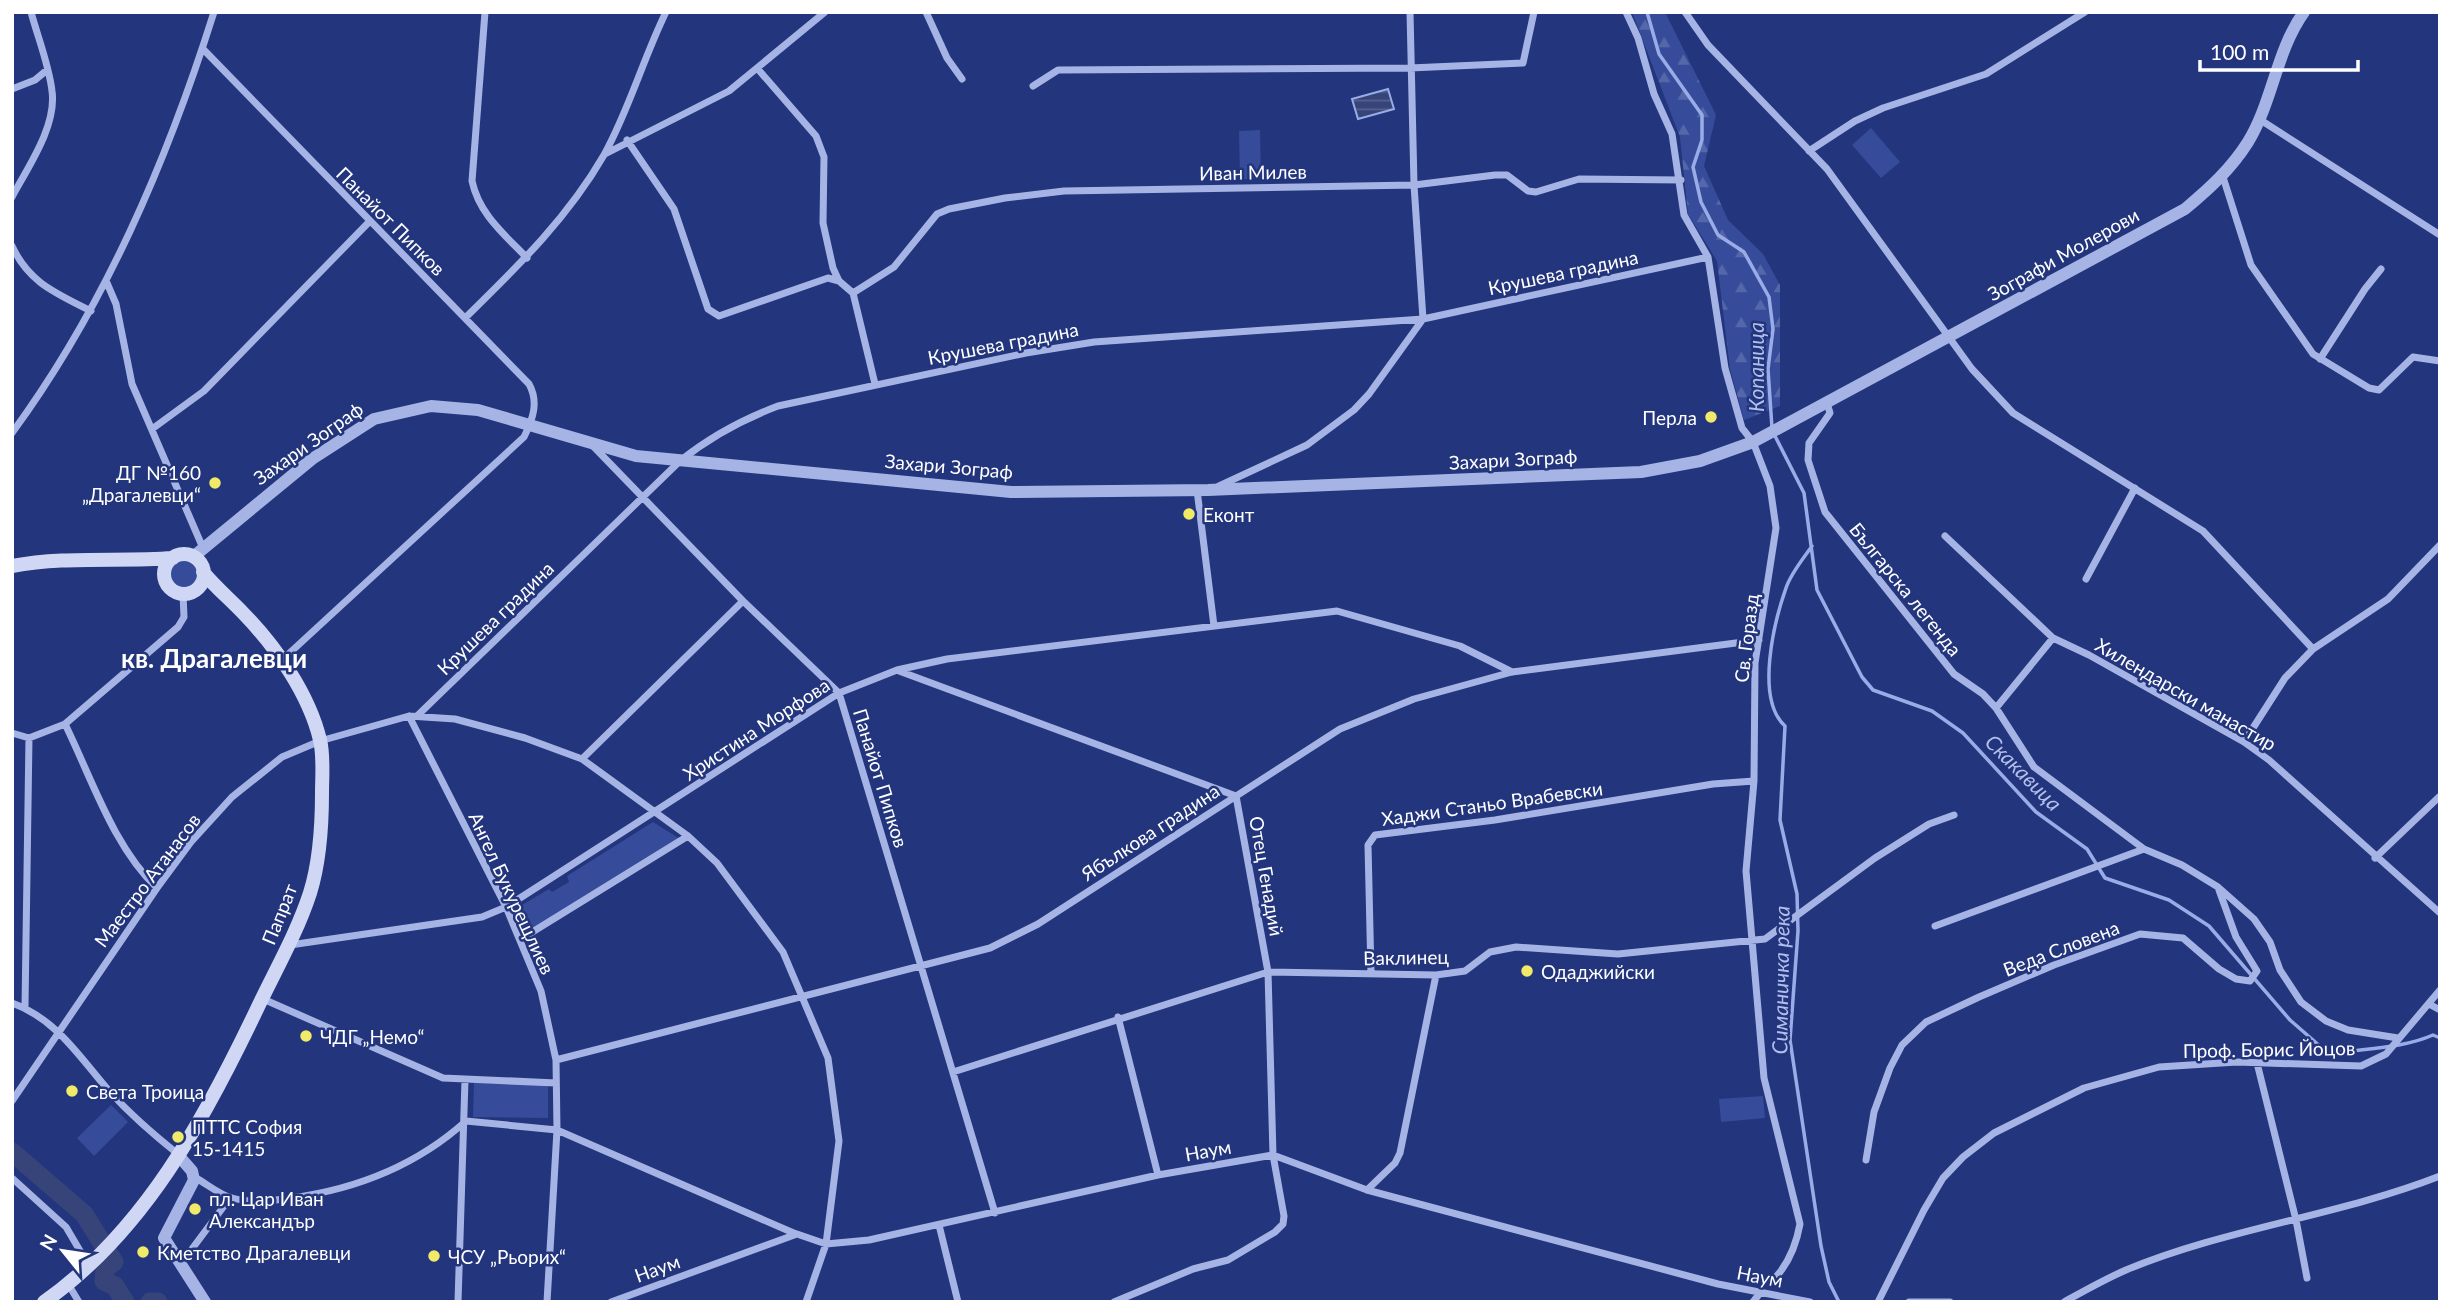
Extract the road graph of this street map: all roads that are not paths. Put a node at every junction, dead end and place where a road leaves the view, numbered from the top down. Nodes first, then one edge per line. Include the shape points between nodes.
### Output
1 (31, 12) edge
2 (214, 12) edge
3 (485, 12) edge
4 (666, 12) edge
5 (937, 12) edge
6 (1410, 12) edge
7 (1534, 12) edge
8 (1626, 12) edge
9 (1685, 12) edge
10 (2085, 12) edge
11 (2304, 12) edge
12 (822, 15) edge
13 (928, 15) edge
14 (203, 49) junction
15 (757, 68) junction
16 (1410, 68) junction
17 (47, 70) junction
18 (962, 79) dead end
19 (1033, 86) dead end
20 (12, 89) edge
21 (2259, 119) junction
22 (627, 140) junction
23 (1809, 151) junction
24 (604, 154) junction
25 (2223, 177) junction
26 (1681, 180) junction
27 (1414, 185) junction
28 (12, 197) edge
29 (369, 222) junction
30 (2440, 235) edge
31 (12, 246) edge
32 (1709, 257) junction
33 (527, 258) junction
34 (2381, 270) dead end
35 (839, 281) junction
36 (107, 282) junction
37 (853, 293) junction
38 (91, 311) junction
39 (465, 317) junction
40 (1423, 319) junction
41 (1949, 338) junction
42 (2320, 359) junction
43 (2440, 361) edge
44 (875, 384) junction
45 (1827, 403) junction
46 (531, 424) junction
47 (152, 429) junction
48 (12, 433) edge
49 (1757, 439) junction
50 (588, 441) junction
51 (680, 461) junction
52 (2135, 488) junction
53 (1203, 490) junction
54 (642, 497) junction
55 (1945, 536) dead end
56 (2440, 545) edge
57 (198, 552) junction
58 (173, 558) junction
59 (135, 561) junction
60 (12, 566) edge
61 (204, 572) junction
62 (164, 577) junction
63 (2086, 579) dead end
64 (189, 592) junction
65 (220, 594) junction
66 (743, 601) junction
67 (1214, 626) junction
68 (2053, 638) junction
69 (1759, 640) junction
70 (2313, 649) junction
71 (281, 661) junction
72 (897, 670) junction
73 (1512, 672) junction
74 (839, 693) junction
75 (1996, 708) junction
76 (413, 716) junction
77 (65, 724) junction
78 (12, 733) edge
79 (29, 738) junction
80 (320, 741) junction
81 (2244, 742) junction
82 (582, 759) junction
83 (1754, 781) junction
84 (1236, 796) junction
85 (2440, 796) edge
86 (655, 813) junction
87 (1954, 814) dead end
88 (688, 836) junction
89 (2144, 849) junction
90 (2375, 858) junction
91 (2218, 887) junction
92 (157, 888) junction
93 (506, 907) junction
94 (2440, 913) edge
95 (1935, 926) dead end
96 (521, 939) junction
97 (1753, 940) junction
98 (288, 945) junction
99 (922, 968) junction
100 (1268, 972) junction
101 (1371, 974) junction
102 (1436, 975) junction
103 (2440, 990) edge
104 (803, 996) junction
105 (262, 998) junction
106 (12, 1003) edge
107 (2429, 1004) junction
108 (25, 1007) junction
109 (2440, 1010) edge
110 (1118, 1017) junction
111 (59, 1031) junction
112 (2398, 1038) junction
113 (556, 1060) junction
114 (2257, 1063) junction
115 (953, 1072) junction
116 (465, 1080) junction
117 (556, 1083) junction
118 (12, 1101) edge
119 (466, 1121) junction
120 (556, 1130) junction
121 (178, 1155) junction
122 (1273, 1155) junction
123 (1866, 1160) dead end
124 (1158, 1175) junction
125 (2440, 1176) edge
126 (194, 1177) junction
127 (12, 1178) edge
128 (1367, 1190) junction
129 (230, 1198) junction
130 (995, 1213) junction
131 (2297, 1220) junction
132 (939, 1225) junction
133 (797, 1234) junction
134 (826, 1244) junction
135 (94, 1262) junction
136 (180, 1265) junction
137 (2306, 1278) dead end
138 (1770, 1282) dead end
139 (68, 1284) junction
140 (1760, 1293) junction
141 (44, 1302) edge
142 (79, 1302) edge
143 (205, 1302) edge
144 (458, 1302) edge
145 (547, 1302) edge
146 (611, 1302) edge
147 (806, 1302) edge
148 (958, 1302) edge
149 (1114, 1302) edge
150 (1753, 1302) edge
151 (1810, 1302) edge
152 (1878, 1302) edge
153 (1909, 1302) edge
154 (1950, 1302) edge
155 (2064, 1302) edge

1 - 17 street
2 - 14 street
3 - 33 street via 472,181 476,200 486,215
4 - 24 street
5 - 13 street
6 - 16 street
7 - 16 street via 1523,63
8 - 26 street, Св. Горазд via 1672,134
9 - 23 street via 1708,44
10 - 23 street via 1986,74 1883,108
11 - 21 street, Зографи Молерови via 2290,32
12 - 15 street
13 - 18 street
14 - 29 street, Панайот Пипков
14 - 36 street via 160,164
15 - 22 street via 729,91
15 - 35 street via 816,136 824,157 823,223
16 - 19 street via 1058,70
16 - 27 street
17 - 20 street
17 - 28 street via 52,109
21 - 25 street, Зографи Молерови
21 - 30 street
22 - 24 street
22 - 35 street via 674,209 708,309 719,316 828,278
23 - 41 street via 1827,169
24 - 33 street via 555,228
25 - 41 street, Зографи Молерови via 2185,209
25 - 42 street via 2251,265
26 - 27 street, Иван Милев via 1579,179 1536,192 1507,176
26 - 32 street, Св. Горазд via 1685,215
27 - 37 street, Иван Милев via 1064,191 982,202 937,215 894,267
27 - 40 street
29 - 39 street, Панайот Пипков
29 - 47 street via 204,390
31 - 38 street via 33,278
32 - 40 street, Крушева градина
32 - 49 street, Св. Горазд via 1725,368 1742,428
33 - 39 street
34 - 42 street
35 - 37 street
36 - 38 street
36 - 47 street via 116,304 132,384
37 - 44 street
38 - 48 street via 43,392
39 - 46 street, Панайот Пипков via 529,384 534,394
40 - 44 street, Крушева градина via 1094,342
40 - 53 street via 1354,410 1297,450
41 - 45 street, Зографи Молерови
41 - 52 street via 2013,413
42 - 43 street via 2379,390 2413,357
44 - 51 street, Крушева градина via 746,418
45 - 49 street, Зографи Молерови
45 - 75 street, Българска легенда via 1830,413 1809,443 1808,460 1825,512 1954,674
46 - 50 street, Захари Зограф
46 - 57 street, Захари Зограф via 443,406 374,419 312,459
46 - 71 street via 510,450
47 - 57 street
49 - 53 street, Захари Зограф via 1700,461 1641,472
49 - 69 street, Св. Горазд via 1776,528
50 - 51 street, Захари Зограф via 636,456
50 - 54 street, Панайот Пипков
51 - 53 street, Захари Зограф via 1011,492
51 - 54 street, Крушева градина
52 - 63 street
52 - 70 street via 2203,531
53 - 67 street
54 - 66 street, Панайот Пипков
54 - 76 street, Крушева градина
55 - 68 street, Хилендарски манастир
56 - 70 street via 2388,599
57 - 58 main road
57 - 61 main road
58 - 59 main road
58 - 62 main road
59 - 60 main road via 76,557
59 - 62 main road
61 - 64 main road via 202,582
61 - 65 main road, Папрат
62 - 64 main road via 170,589
64 - 65 main road
64 - 77 street via 178,627
65 - 71 main road, Папрат via 243,614
66 - 74 street, Панайот Пипков
66 - 82 street
67 - 72 street, Христина Морфова via 947,659
67 - 73 street, Христина Морфова via 1337,611 1460,646
68 - 75 street
68 - 81 street, Хилендарски манастир
69 - 73 street, Ябълкова градина
69 - 83 street, Св. Горазд
70 - 81 street via 2285,678
71 - 80 main road, Папрат via 302,695
72 - 74 street, Христина Морфова
72 - 84 street, Отец Генадий
73 - 84 street, Ябълкова градина via 1414,699 1340,729
74 - 86 street, Христина Морфова
74 - 99 street, Панайот Пипков
75 - 89 street, Българска легенда via 2034,767
76 - 80 street, Маестро Атанасов
76 - 82 street, Маестро Атанасов via 455,719
76 - 93 street, Ангел Букурещлиев
77 - 79 street
77 - 92 street via 120,842 137,870
78 - 79 street
79 - 108 street
80 - 92 street, Маестро Атанасов via 282,757 232,797
80 - 98 main road, Папрат via 321,838 310,892
81 - 90 street, Хилендарски манастир
82 - 86 street, Маестро Атанасов
83 - 97 street, Св. Горазд via 1746,871
83 - 101 street, Хаджи Станьо Врабевски via 1375,835 1368,845
84 - 99 street, Ябълкова градина via 1038,923 990,948
84 - 100 street, Отец Генадий
85 - 90 street
86 - 88 street, Маестро Атанасов
86 - 93 street, Христина Морфова
87 - 97 street, Ваклинец via 1875,858 1765,939
88 - 96 street
88 - 104 street, Маестро Атанасов via 748,902 783,952
89 - 91 street, Българска легенда
89 - 95 street
90 - 94 street, Хилендарски манастир
91 - 112 street, Българска легенда via 2254,919 2301,1002 2326,1021 2348,1030
91 - 123 street, Веда Словена via 2236,937 2257,971 2249,981 2219,969 2183,938 2140,934 1968,1002 1926,1022 1902,1045 1874,1112
92 - 111 street, Маестро Атанасов
93 - 96 street, Ангел Букурещлиев
93 - 98 street, Христина Морфова via 482,917
96 - 113 street, Ангел Букурещлиев via 541,991
97 - 102 street, Ваклинец via 1618,954 1516,947 1490,952 1465,971
97 - 138 street, Св. Горазд via 1764,1078 1800,1224 1780,1273
98 - 105 main road, Папрат
99 - 104 street, Ябълкова градина
99 - 115 street, Панайот Пипков
100 - 101 street, Ваклинец
100 - 110 street, Ваклинец
100 - 122 street, Отец Генадий
101 - 102 street, Ваклинец
102 - 128 street via 1400,1153
103 - 107 street, Проф. Борис Йоцов
104 - 113 street, Ябълкова градина
104 - 134 street, Маестро Атанасов via 828,1058 839,1141
105 - 116 street via 443,1077
105 - 121 main road, Папрат via 224,1078
106 - 108 street
107 - 109 street
107 - 112 street, Проф. Борис Йоцов
108 - 111 street
110 - 115 street, Ваклинец
110 - 124 street
111 - 118 street, Маестро Атанасов
111 - 121 street via 134,1118
112 - 114 street, Проф. Борис Йоцов via 2386,1054 2361,1066
113 - 117 street, Ангел Букурещлиев
114 - 131 street
114 - 152 street, Проф. Борис Йоцов via 2159,1067 2120,1076 2084,1088 1994,1133 1943,1178
115 - 130 street, Панайот Пипков
116 - 117 street
116 - 119 street
117 - 120 street, Ангел Букурещлиев
119 - 120 street
119 - 129 street via 443,1142 387,1175 329,1193 277,1200
119 - 144 street
120 - 133 street
120 - 145 street, Ангел Букурещлиев
121 - 126 street
121 - 135 main road, Папрат
122 - 124 street, Наум
122 - 128 street, Наум
122 - 149 street, Отец Генадий via 1284,1216 1275,1232 1228,1260
124 - 130 street, Наум
125 - 131 street
126 - 129 street
126 - 136 street via 164,1234
127 - 135 street via 66,1227
128 - 140 street, Наум
129 - 136 street
130 - 132 street, Наум
131 - 137 street
131 - 155 street via 2127,1270
132 - 134 street, Наум
132 - 148 street
133 - 134 street, Наум
133 - 146 street, Наум
134 - 147 street, Маестро Атанасов
135 - 139 main road, Папрат
136 - 143 street
139 - 141 main road, Папрат
139 - 142 street
140 - 150 street
140 - 151 street, Наум
153 - 154 street

